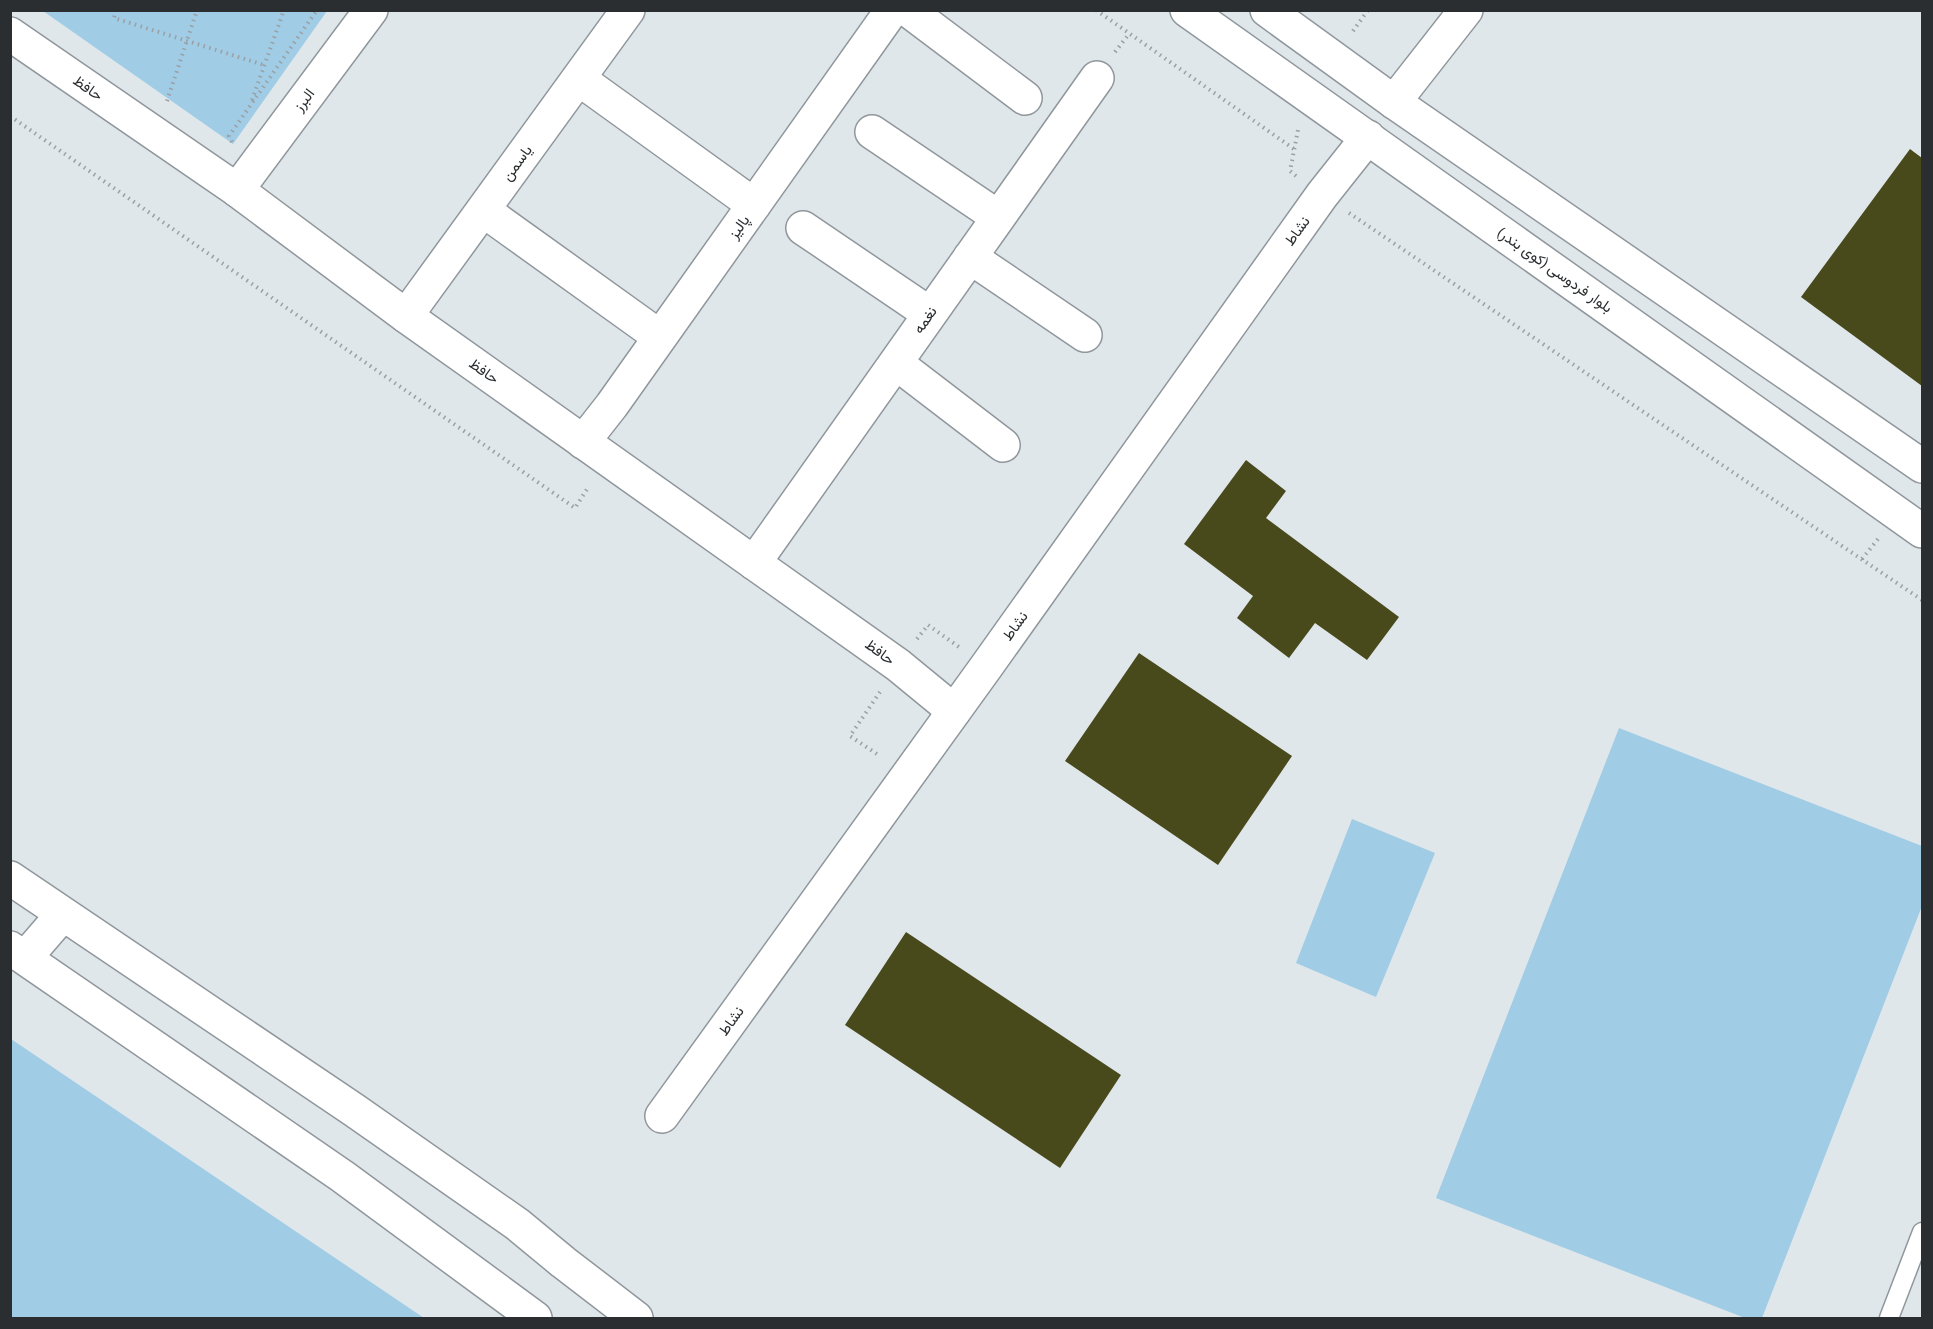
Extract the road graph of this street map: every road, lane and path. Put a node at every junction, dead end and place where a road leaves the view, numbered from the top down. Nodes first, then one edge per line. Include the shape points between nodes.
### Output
1 (116, 10) edge
2 (197, 10) edge
3 (284, 10) edge
4 (371, 10) edge
5 (892, 10) edge
6 (908, 10) edge
7 (1096, 10) edge
8 (1187, 10) edge
9 (1267, 10) edge
10 (1368, 10) edge
11 (1466, 10) edge
12 (619, 14) edge
13 (10, 34) edge
14 (186, 41) junction
15 (1332, 58) junction
16 (264, 65) junction
17 (1097, 78) dead end
18 (579, 79) junction
19 (1306, 93) junction
20 (157, 96) dead end
21 (1024, 98) dead end
22 (1394, 102) junction
23 (250, 106) dead end
24 (10, 116) edge
25 (872, 132) dead end
26 (1368, 137) junction
27 (1294, 149) junction
28 (237, 190) junction
29 (1322, 195) junction
30 (754, 205) junction
31 (483, 210) junction
32 (998, 217) junction
33 (803, 228) dead end
34 (970, 257) junction
35 (930, 314) junction
36 (406, 316) junction
37 (1085, 335) dead end
38 (660, 337) junction
39 (896, 363) junction
40 (1004, 444) dead end
41 (596, 450) junction
42 (1923, 466) edge
43 (1923, 531) edge
44 (754, 563) junction
45 (1923, 600) edge
46 (954, 711) junction
47 (10, 878) edge
48 (63, 914) junction
49 (18, 953) edge
50 (662, 1116) dead end
51 (1923, 1232) edge
52 (535, 1318) edge
53 (636, 1318) edge
54 (1889, 1318) edge

1 - 14 path via 114,18
2 - 14 path
3 - 16 path
4 - 28 street, البرز
5 - 30 street, پالیز
6 - 21 street
7 - 27 path
8 - 19 street, بلوار فردوسی (کوی بندر)
9 - 15 street
10 - 15 path
11 - 22 street, نشاط
12 - 18 street, یاسمن
13 - 28 street, حافظ
14 - 16 path
14 - 20 path via 166,102
15 - 22 street
16 - 23 path
17 - 32 street, نغمه
18 - 30 street
18 - 31 street, یاسمن
19 - 26 street, بلوار فردوسی (کوی بندر)
19 - 27 path
22 - 26 street, نشاط
22 - 42 street
24 - 41 path via 575,508
25 - 32 street
26 - 29 street, نشاط
26 - 43 street, بلوار فردوسی (کوی بندر)
27 - 29 path via 1290,171
28 - 36 street, حافظ
29 - 45 path
29 - 46 street, نشاط
30 - 38 street, پالیز
31 - 36 street, یاسمن
31 - 38 street
32 - 34 street, نغمه
33 - 35 street
34 - 35 street, نغمه
34 - 37 street
35 - 39 street, نغمه
36 - 41 street, حافظ
38 - 41 street, پالیز via 612,405
39 - 40 street
39 - 44 street, نغمه
41 - 44 street, حافظ
44 - 46 street, حافظ via 898,665
46 - 50 street, نشاط
47 - 48 street
48 - 49 street
48 - 53 street via 517,1224
49 - 52 street via 342,1176
51 - 54 lane

